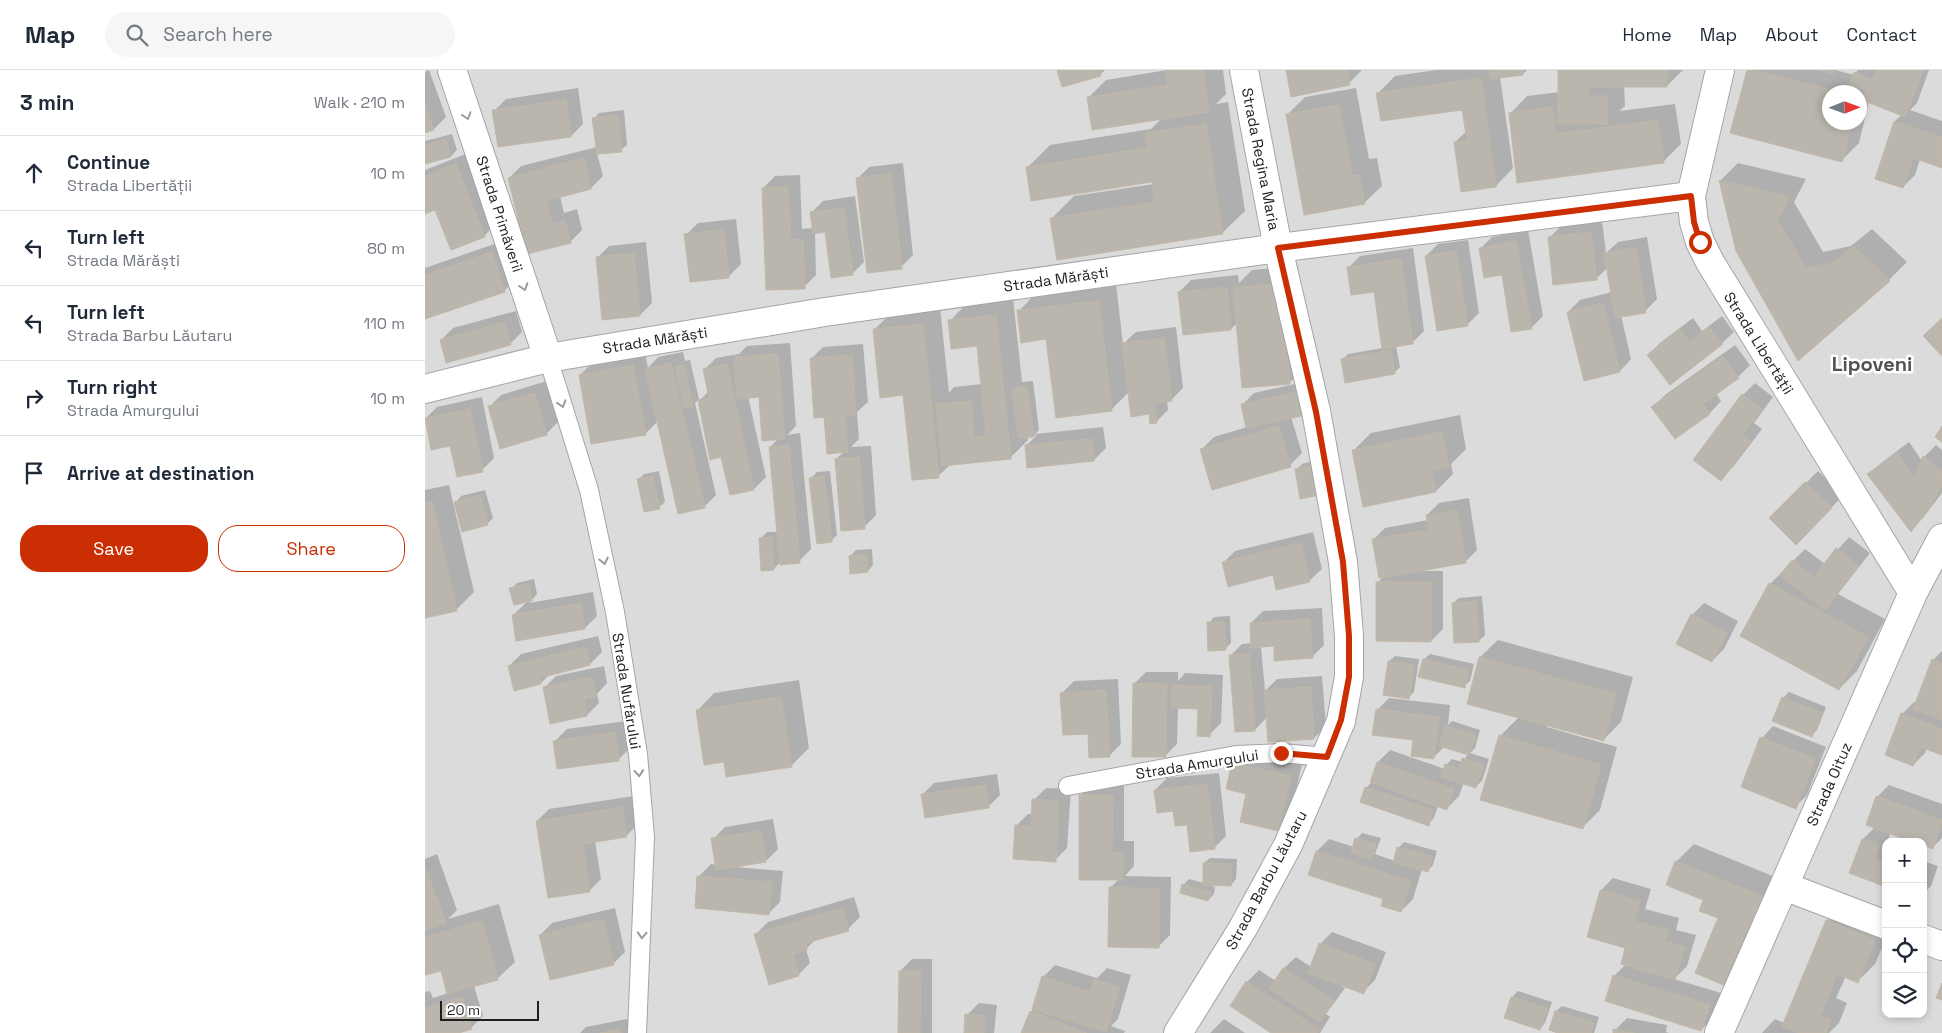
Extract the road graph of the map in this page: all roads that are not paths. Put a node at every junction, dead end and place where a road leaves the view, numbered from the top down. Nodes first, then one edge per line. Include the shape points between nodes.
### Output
1 (452, 70) edge
2 (1244, 70) edge
3 (1720, 70) edge
4 (1691, 196) junction
5 (1278, 248) junction
6 (548, 358) junction
7 (425, 390) edge
8 (1942, 538) edge
9 (1913, 593) junction
10 (1327, 757) junction
11 (1068, 786) dead end
12 (1784, 886) junction
13 (1882, 923) edge
14 (1927, 940) edge
15 (1942, 946) edge
16 (637, 1033) edge
17 (1178, 1033) edge
18 (1719, 1033) edge

1 -> 6 street, Strada Primăverii
2 - 5 street, Strada Regina Maria
3 - 4 street, Strada Libertății
4 - 5 street, Strada Mărăști
4 - 9 street, Strada Libertății via 1696,229 1710,262
5 - 6 street, Strada Mărăști via 825,312
5 - 10 street, Strada Barbu Lăutaru via 1316,412 1343,562 1349,677 1341,720
6 - 7 street, Strada Mărăști
6 -> 16 lane, Strada Nufărului via 589,490 615,612 637,754 645,837
8 - 9 street, Strada Oituz
9 - 12 street, Strada Oituz
10 - 11 lane, Strada Amurgului via 1281,753 1237,755
10 - 17 street, Strada Barbu Lăutaru via 1288,845 1243,928
12 - 13 street
12 - 18 street, Strada Oituz
14 - 15 street

